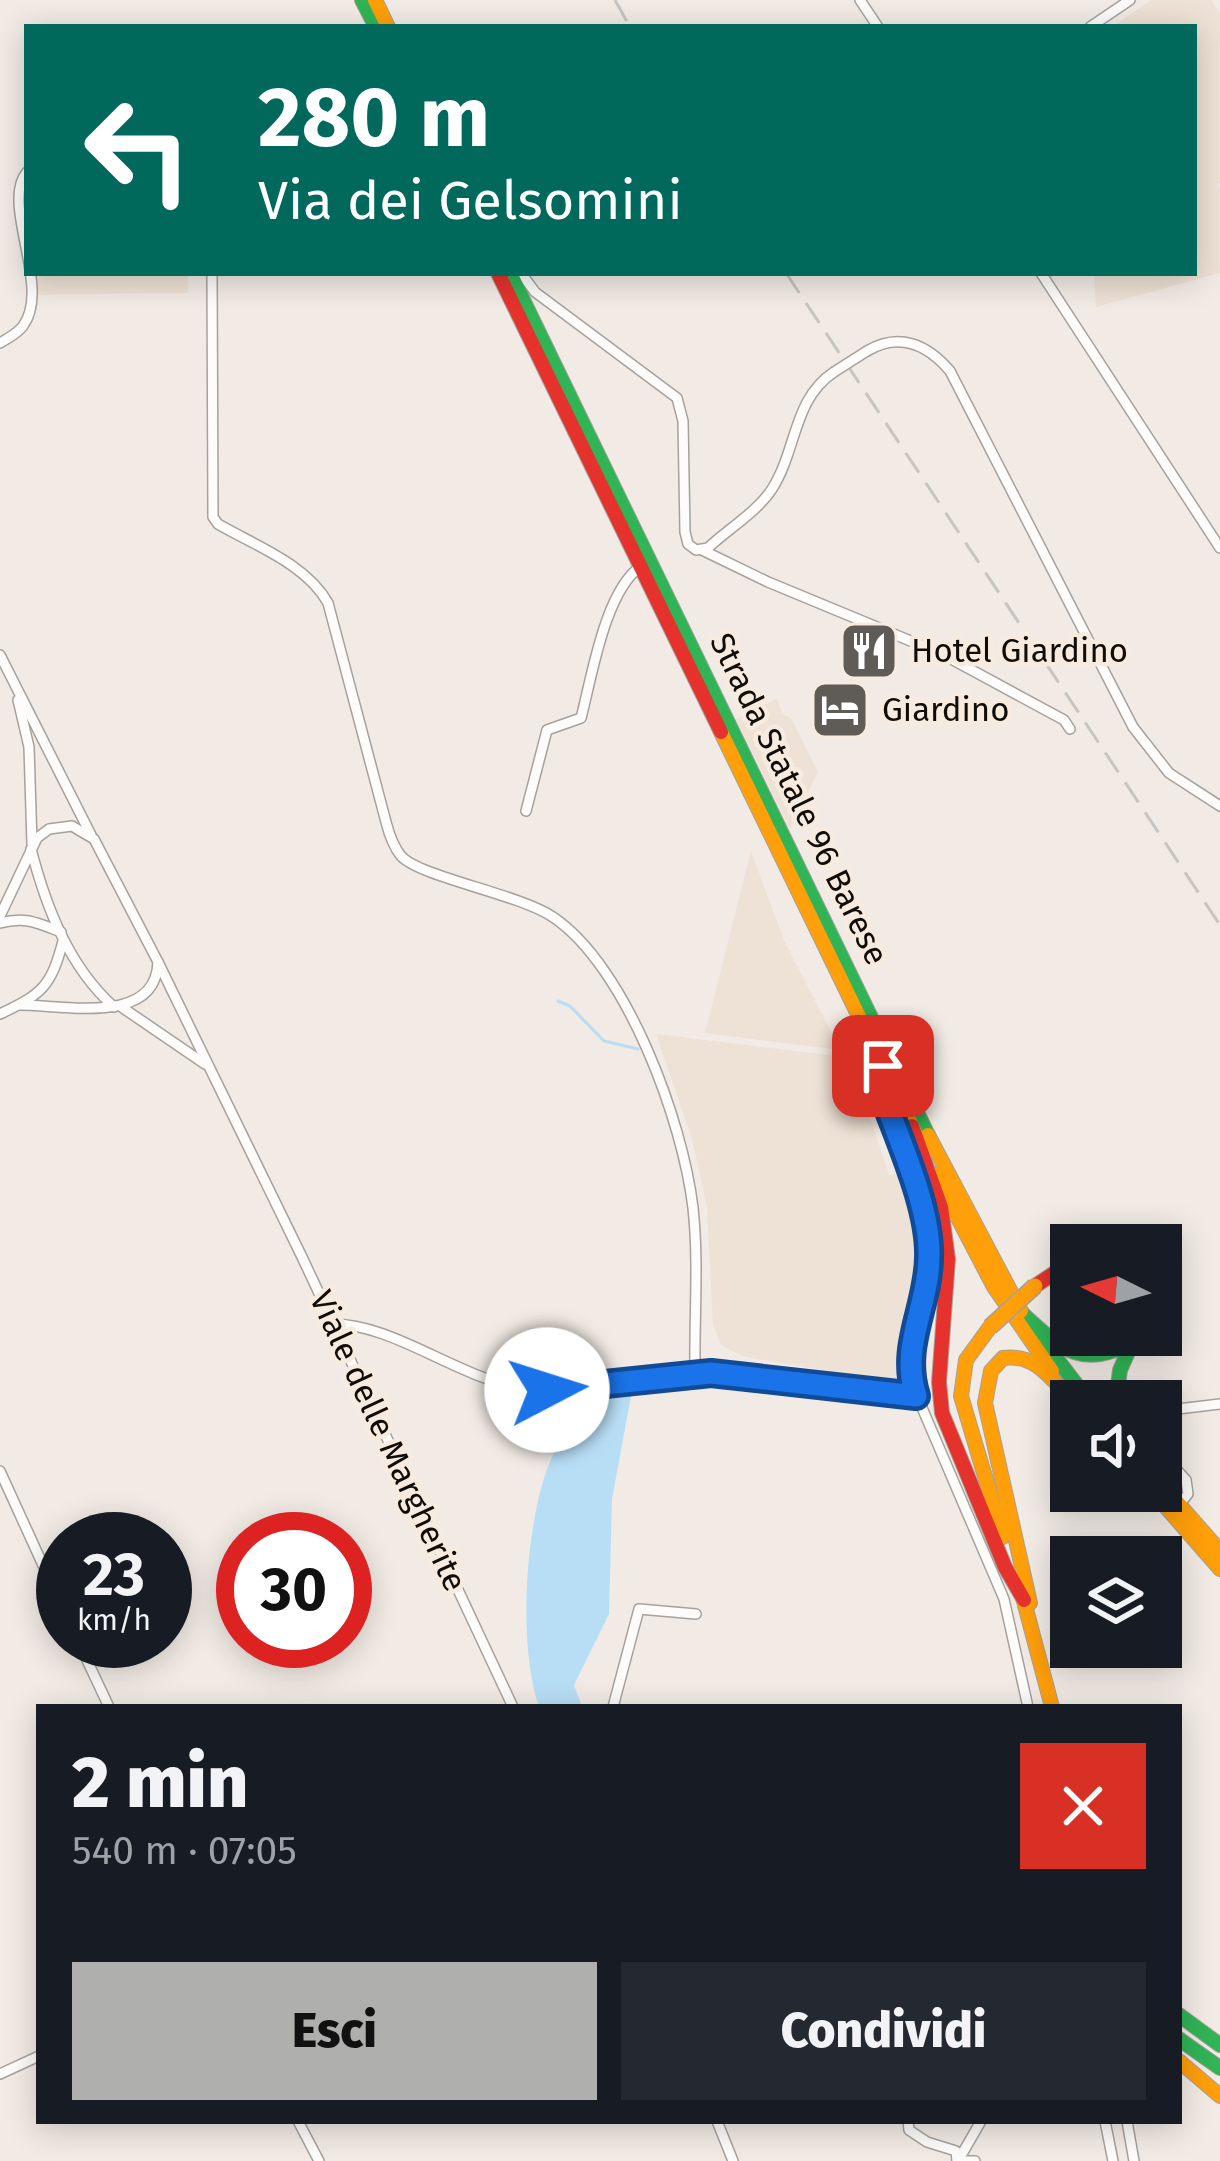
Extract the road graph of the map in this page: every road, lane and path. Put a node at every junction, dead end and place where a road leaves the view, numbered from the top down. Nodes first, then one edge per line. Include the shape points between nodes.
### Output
1 (362, 0) edge
2 (1130, 0) edge
3 (373, 24) edge
4 (1094, 24) edge
5 (24, 175) edge
6 (24, 260) edge
7 (27, 276) edge
8 (212, 276) edge
9 (499, 276) edge
10 (518, 276) edge
11 (521, 276) edge
12 (1043, 276) edge
13 (4, 341) edge
14 (1220, 548) edge
15 (703, 550) junction
16 (641, 566) junction
17 (0, 656) edge
18 (11, 678) junction
19 (1070, 729) dead end
20 (1220, 806) edge
21 (526, 811) dead end
22 (94, 839) junction
23 (32, 847) junction
24 (0, 920) edge
25 (62, 936) junction
26 (158, 962) junction
27 (20, 1005) junction
28 (117, 1006) junction
29 (0, 1014) edge
30 (883, 1066) junction
31 (209, 1068) junction
32 (912, 1126) junction
33 (1050, 1276) edge
34 (1024, 1315) junction
35 (332, 1324) junction
36 (1050, 1337) edge
37 (695, 1373) junction
38 (1054, 1380) edge
39 (1059, 1380) edge
40 (1073, 1380) edge
41 (916, 1396) junction
42 (1220, 1404) edge
43 (1182, 1409) edge
44 (0, 1472) edge
45 (1182, 1508) edge
46 (1170, 1512) edge
47 (36, 1550) edge
48 (1220, 1551) edge
49 (1220, 1569) edge
50 (1024, 1600) junction
51 (696, 1614) dead end
52 (1033, 1630) junction
53 (91, 1668) edge
54 (108, 1704) edge
55 (512, 1704) edge
56 (614, 1704) edge
57 (1027, 1704) edge
58 (1051, 1704) edge
59 (1182, 2017) edge
60 (1182, 2041) edge
61 (1220, 2045) edge
62 (36, 2057) edge
63 (1182, 2064) edge
64 (1220, 2068) edge
65 (0, 2074) edge
66 (1220, 2096) edge
67 (300, 2124) edge
68 (718, 2124) edge
69 (908, 2124) edge
70 (979, 2124) edge
71 (1106, 2124) edge
72 (1127, 2124) edge
73 (319, 2161) edge
74 (733, 2161) edge
75 (959, 2161) edge
76 (975, 2161) edge
77 (1113, 2161) edge
78 (1134, 2161) edge

1 - 3 main road
2 - 4 street
5 - 6 street via 14,204
7 - 13 street via 29,314
8 - 37 street via 213,517 321,591 402,856 549,914 613,983 649,1050 691,1193
9 - 16 main road, Strada Statale 96 Barese
10 - 34 main road, Strada Statale 96 Barese via 948,1175
11 - 15 street via 677,398 686,540
12 - 14 street
15 - 19 street via 942,654
15 - 20 street, bridge via 773,487 806,399 834,371 890,341 932,352 950,371 1133,727 1169,773
16 - 21 street via 627,576 609,617 580,718 547,730
16 - 30 main road, Strada Statale 96 Barese
17 - 18 street
18 - 22 street, Viale delle Margherite
18 - 23 street via 29,747
22 - 23 street via 61,826
22 - 26 street, Viale delle Margherite
23 - 24 street
23 - 25 street
24 - 25 street via 35,920
25 - 27 street via 51,981
25 - 28 street via 92,986
26 - 28 street via 149,993
26 - 31 street, Viale delle Margherite
27 - 28 street
27 - 29 street
28 - 31 street
30 - 32 main road, Strada Statale 96 Barese
30 - 41 street via 877,1078 921,1208 929,1259 910,1345
31 - 35 street, Viale delle Margherite
32 - 39 main road, Strada Statale 96 Barese via 994,1287
32 - 50 main road via 941,1207 948,1259 942,1413
33 - 50 main road, bridge via 990,1327 966,1360 962,1404
34 - 36 main road
34 - 40 main road, Strada Statale 96 Barese
35 - 37 street via 360,1325 520,1388
35 - 55 street, Viale delle Margherite
37 - 41 street
38 - 52 main road via 1037,1363 1010,1355 987,1380 987,1415
41 - 57 street via 1004,1599
42 - 43 street
44 - 47 street
45 - 48 main road
46 - 49 main road
50 - 52 main road
51 - 56 street via 639,1610
52 - 58 main road
53 - 54 street
59 - 61 main road
60 - 64 main road
62 - 65 street
63 - 66 main road
67 - 73 street
68 - 74 street
69 - 75 street via 927,2142 956,2151
70 - 75 street
71 - 77 street
72 - 78 street
75 - 76 street

